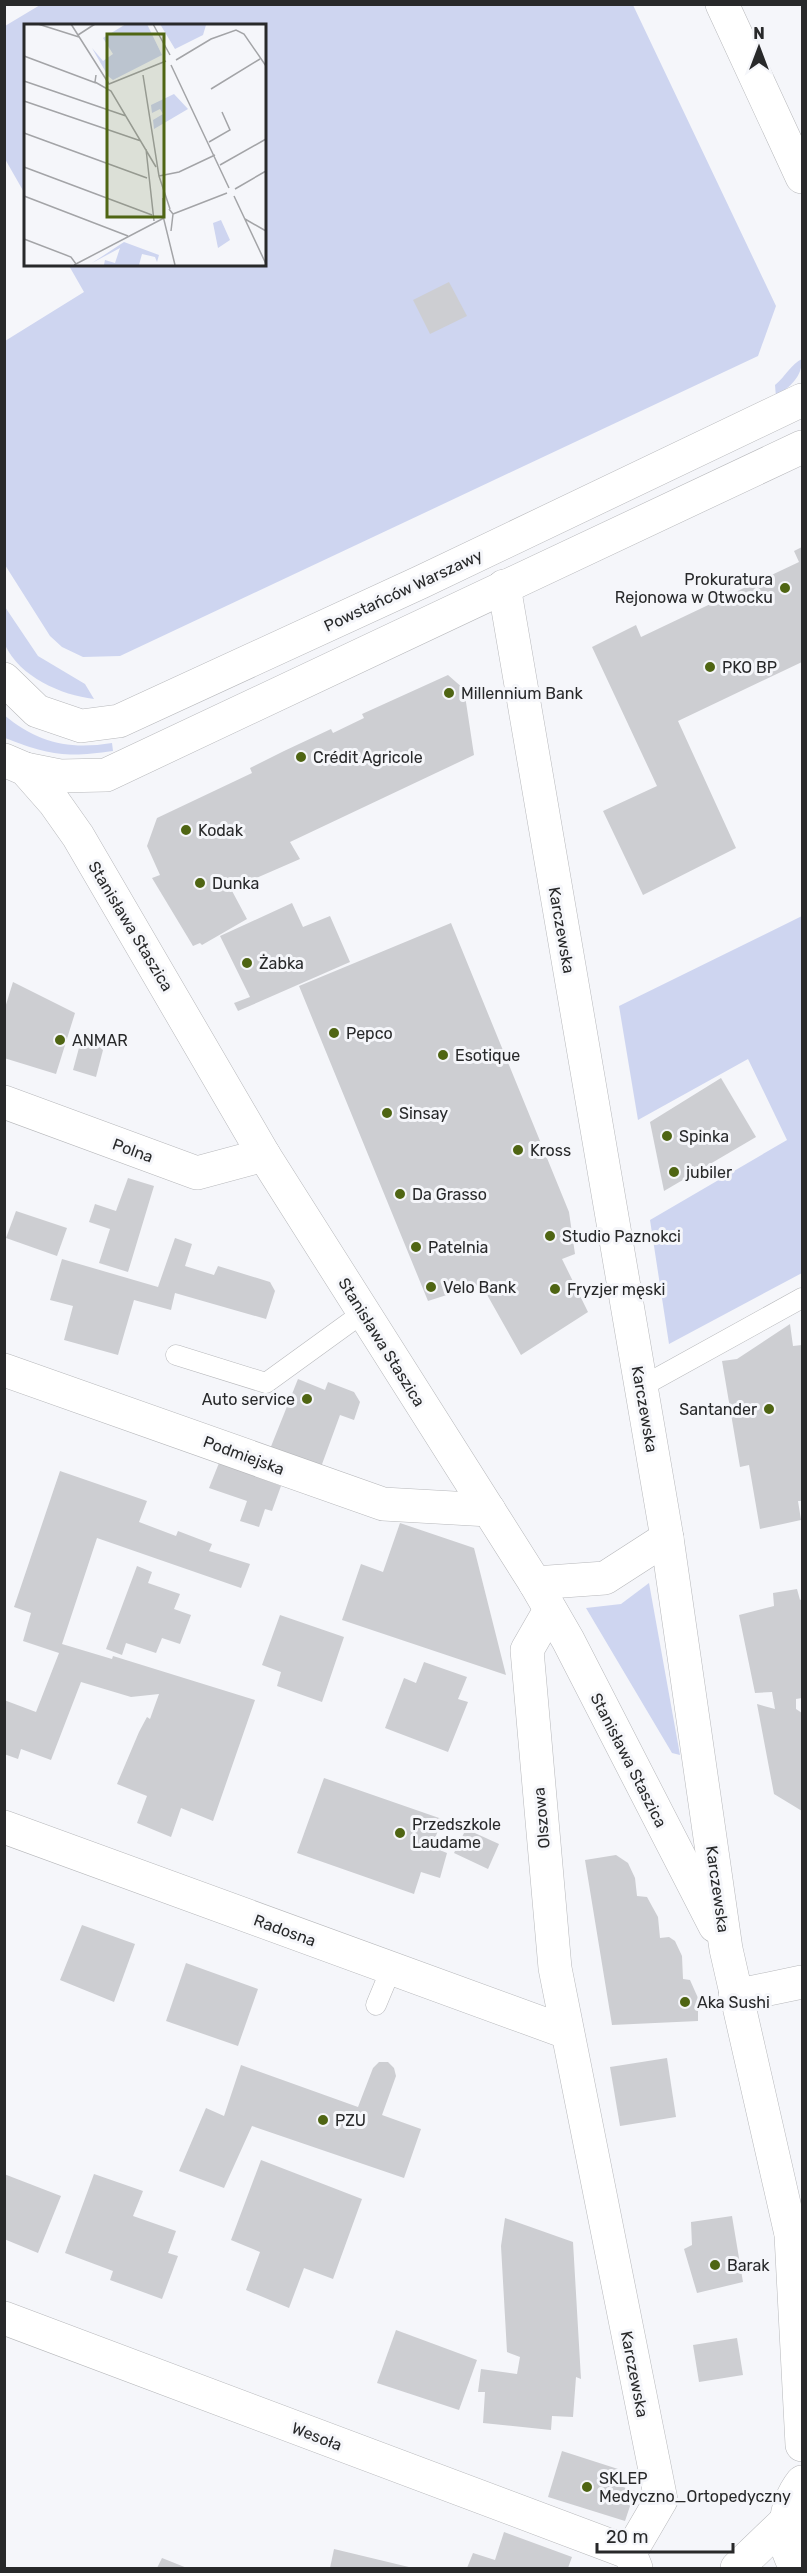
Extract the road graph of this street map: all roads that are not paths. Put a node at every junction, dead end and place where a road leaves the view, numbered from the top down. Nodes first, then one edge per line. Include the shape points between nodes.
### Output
1 (722, 4) edge
2 (802, 177) edge
3 (802, 400) edge
4 (802, 447) edge
5 (504, 586) junction
6 (4, 679) edge
7 (15, 765) edge
8 (4, 1102) edge
9 (264, 1155) junction
10 (802, 1298) edge
11 (364, 1312) junction
12 (176, 1355) dead end
13 (4, 1370) edge
14 (641, 1387) junction
15 (489, 1510) junction
16 (667, 1538) junction
17 (543, 1597) junction
18 (4, 1827) edge
19 (726, 1949) junction
20 (391, 1969) junction
21 (802, 1982) edge
22 (735, 1996) junction
23 (376, 2005) dead end
24 (566, 2032) junction
25 (796, 2245) edge
26 (4, 2319) edge
27 (802, 2445) edge
28 (802, 2482) edge
29 (784, 2523) junction
30 (633, 2561) edge
31 (737, 2568) edge
32 (798, 2568) edge

1 - 2 main road
3 - 6 main road, Powstańców Warszawy via 422,582 119,721 81,726 37,711
4 - 5 main road
5 - 7 main road via 106,775 60,776
5 - 14 main road, Karczewska
7 - 9 main road, Stanisława Staszica via 54,802 78,836
8 - 9 main road, Polna via 197,1173
9 - 11 main road, Stanisława Staszica
10 - 14 lane
11 - 12 lane via 266,1383
11 - 15 main road, Stanisława Staszica
13 - 15 main road, Podmiejska via 383,1504
14 - 16 main road, Karczewska
15 - 17 main road, Stanisława Staszica
16 - 17 main road via 605,1578
16 - 19 main road, Karczewska
17 - 19 main road, Stanisława Staszica
17 - 24 main road, Olszowa via 527,1650 555,1968
18 - 20 main road, Radosna
19 - 22 main road, Karczewska
20 - 23 lane
20 - 24 main road, Radosna
21 - 22 main road
22 - 25 main road, Karczewska
24 - 30 main road, Karczewska via 661,2500
25 - 27 main road, Karczewska
26 - 30 main road, Wesoła
28 - 29 main road
29 - 31 main road
29 - 32 main road via 790,2559

